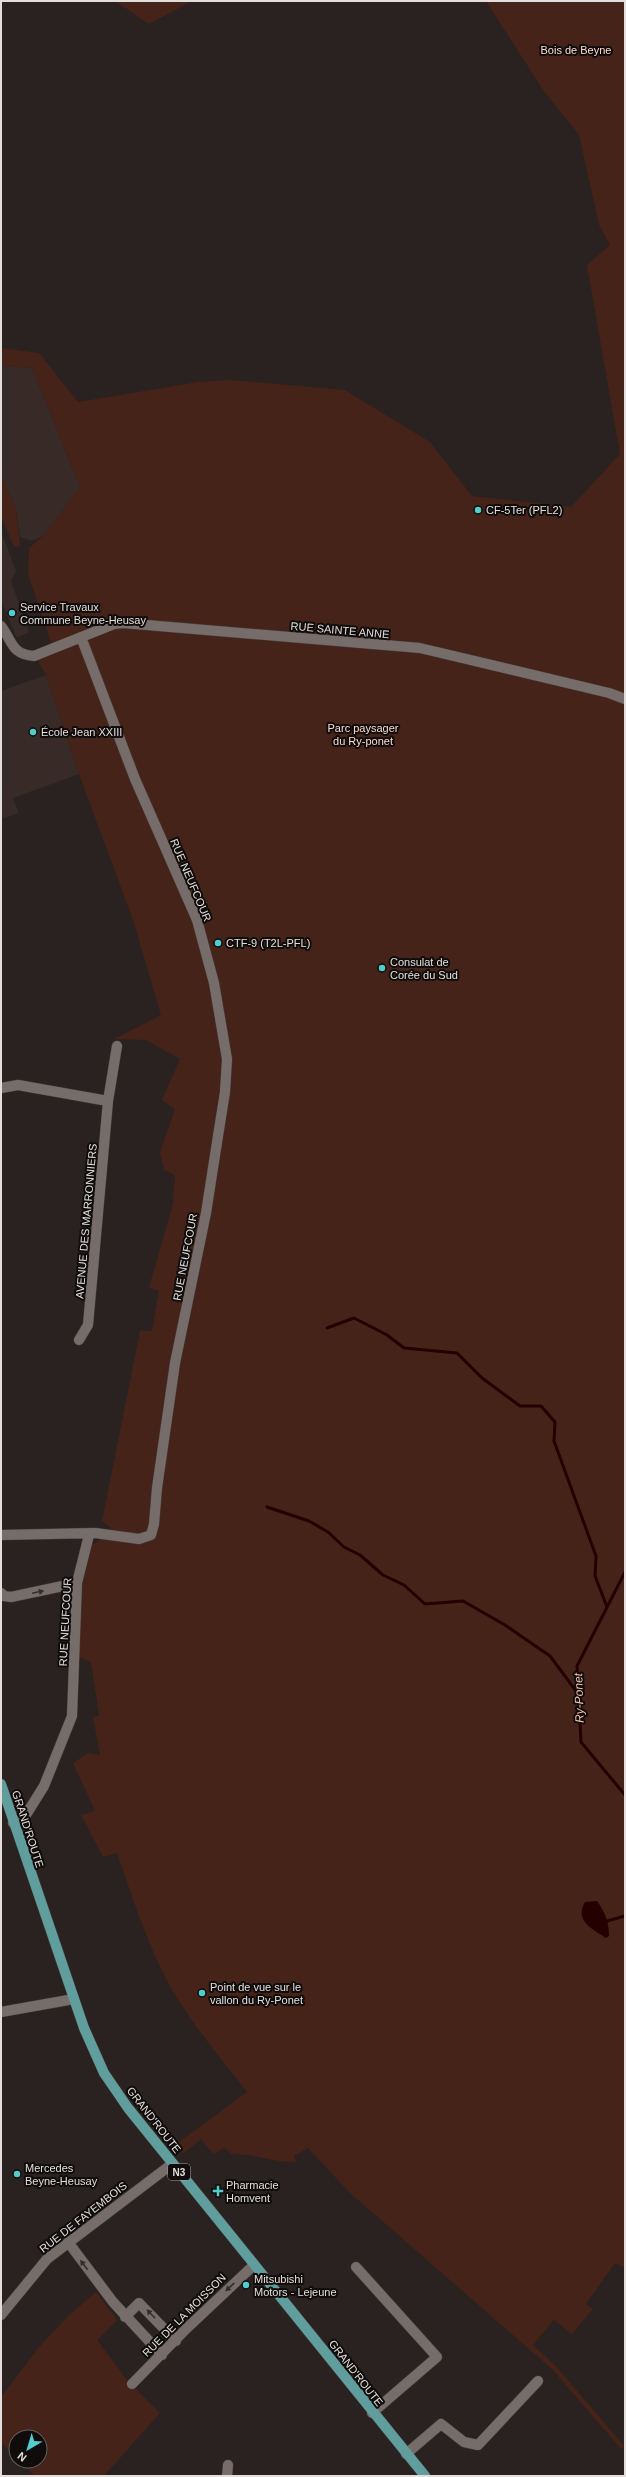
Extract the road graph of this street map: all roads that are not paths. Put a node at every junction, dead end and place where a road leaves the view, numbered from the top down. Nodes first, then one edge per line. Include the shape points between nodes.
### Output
1 (1, 626) edge
2 (81, 637) junction
3 (625, 699) edge
4 (117, 1046) dead end
5 (1, 1088) edge
6 (108, 1101) junction
7 (79, 1340) dead end
8 (1, 1535) edge
9 (89, 1535) junction
10 (77, 1583) junction
11 (1, 1593) edge
12 (1, 1784) edge
13 (13, 1823) junction
14 (74, 1999) junction
15 (1, 2012) edge
16 (172, 2164) junction
17 (68, 2242) junction
18 (254, 2265) junction
19 (356, 2268) dead end
20 (1, 2315) edge
21 (125, 2316) junction
22 (176, 2341) junction
23 (162, 2355) junction
24 (538, 2381) dead end
25 (132, 2384) dead end
26 (372, 2413) junction
27 (406, 2454) junction
28 (228, 2465) dead end
29 (227, 2476) edge
30 (425, 2476) edge

1 - 2 street, RUE SAINTE ANNE via 15,650 23,655 34,656
2 - 3 street, RUE SAINTE ANNE via 123,623 420,648
2 - 9 street, RUE NEUFCOUR via 135,779 197,920 214,983 226,1059 225,1092 206,1213 175,1363 154,1524 151,1534 142,1539 105,1534
4 - 6 street, AVENUE DES MARRONNIERS
5 - 6 street via 18,1085
6 - 7 street, AVENUE DES MARRONNIERS via 88,1325
8 - 9 street
9 - 10 street, RUE NEUFCOUR
11 -> 10 street via 11,1597
10 - 13 street, RUE NEUFCOUR via 72,1716 44,1786 24,1818
12 - 13 main road, GRAND'ROUTE / N3
13 - 14 main road, GRAND'ROUTE / N3
14 - 15 street
14 - 16 main road, GRAND'ROUTE / N3 via 89,2042 110,2083
16 - 17 street, RUE DE FAYEMBOIS
16 - 18 main road, GRAND'ROUTE / N3
17 - 20 street, RUE DE FAYEMBOIS via 47,2259
21 -> 17 street
18 -> 22 street, RUE DE LA MOISSON
18 - 26 main road, GRAND'ROUTE / N3
19 - 26 street via 436,2357
22 -> 21 street via 139,2303
21 - 23 street
22 - 23 street, RUE DE LA MOISSON
23 - 25 street, RUE DE LA MOISSON
24 - 27 street via 478,2445 464,2442 441,2424
26 - 27 main road, GRAND'ROUTE / N3
27 - 30 main road, GRAND'ROUTE / N3
28 - 29 street

